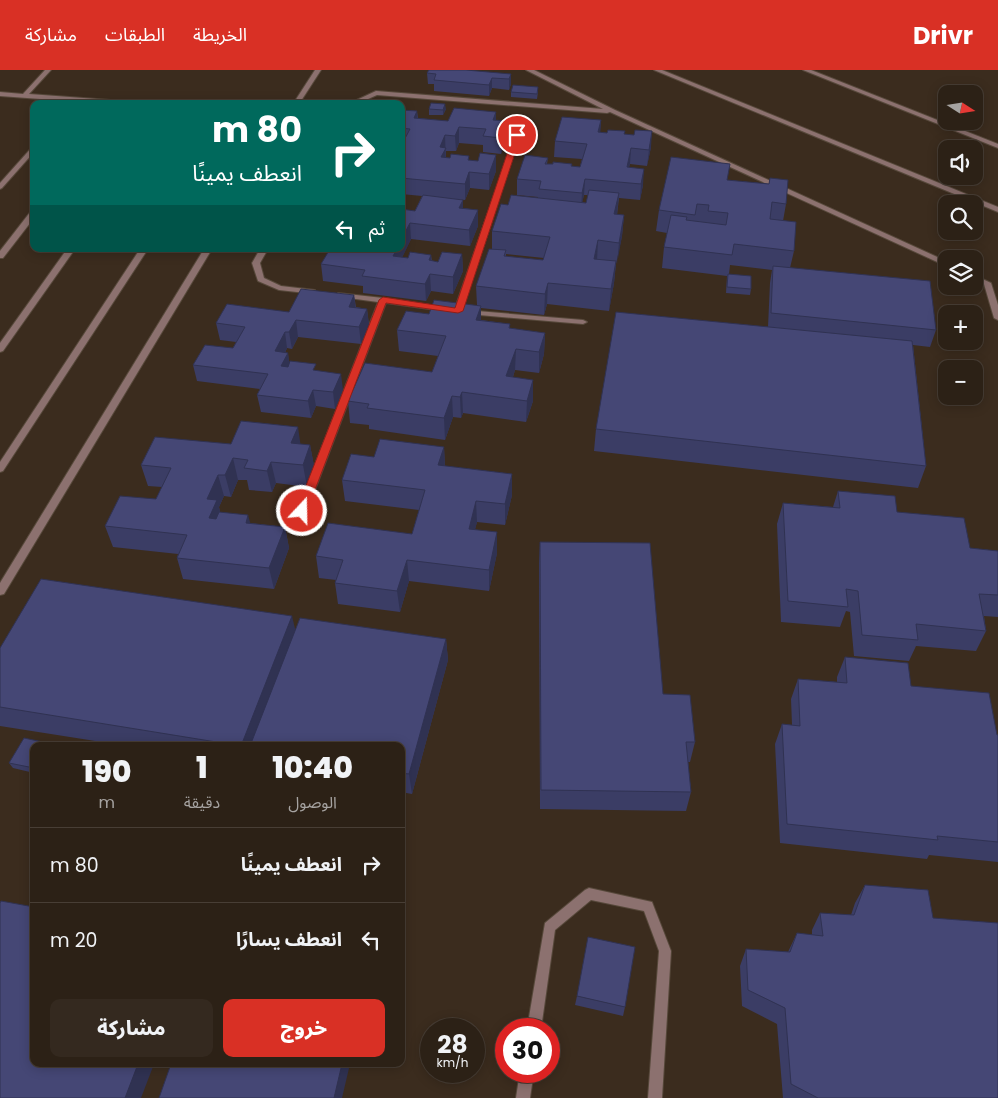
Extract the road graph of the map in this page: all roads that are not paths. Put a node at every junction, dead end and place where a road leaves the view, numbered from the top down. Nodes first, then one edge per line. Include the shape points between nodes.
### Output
1 (48, 70) edge
2 (318, 70) edge
3 (529, 70) edge
4 (657, 70) edge
5 (806, 70) edge
6 (0, 94) edge
7 (25, 96) junction
8 (63, 100) edge
9 (299, 100) edge
10 (360, 100) edge
11 (613, 111) junction
12 (517, 135) dead end
13 (998, 146) edge
14 (30, 152) edge
15 (0, 188) edge
16 (998, 210) edge
17 (30, 218) edge
18 (69, 252) edge
19 (142, 252) edge
20 (206, 252) edge
21 (262, 252) edge
22 (0, 256) edge
23 (938, 260) edge
24 (983, 281) edge
25 (317, 293) edge
26 (336, 295) edge
27 (383, 300) junction
28 (458, 311) junction
29 (998, 318) edge
30 (583, 322) dead end
31 (0, 349) edge
32 (0, 469) edge
33 (302, 511) dead end
34 (0, 591) edge
35 (536, 1018) edge
36 (525, 1083) edge
37 (523, 1098) edge
38 (655, 1098) edge

1 - 7 street
2 - 9 street
3 - 11 street
4 - 16 street
5 - 13 street
6 - 7 street
7 - 8 street
10 - 11 street via 376,93
11 - 23 street
12 - 28 street
14 - 15 street
17 - 22 street
18 - 31 street
19 - 32 street
20 - 34 street
21 - 25 street via 256,263 261,279 279,288
24 - 29 street via 987,283
26 - 27 street
27 - 28 street
27 - 33 street
28 - 30 street
35 - 38 street via 549,928 589,894 648,906 665,951
36 - 37 street

